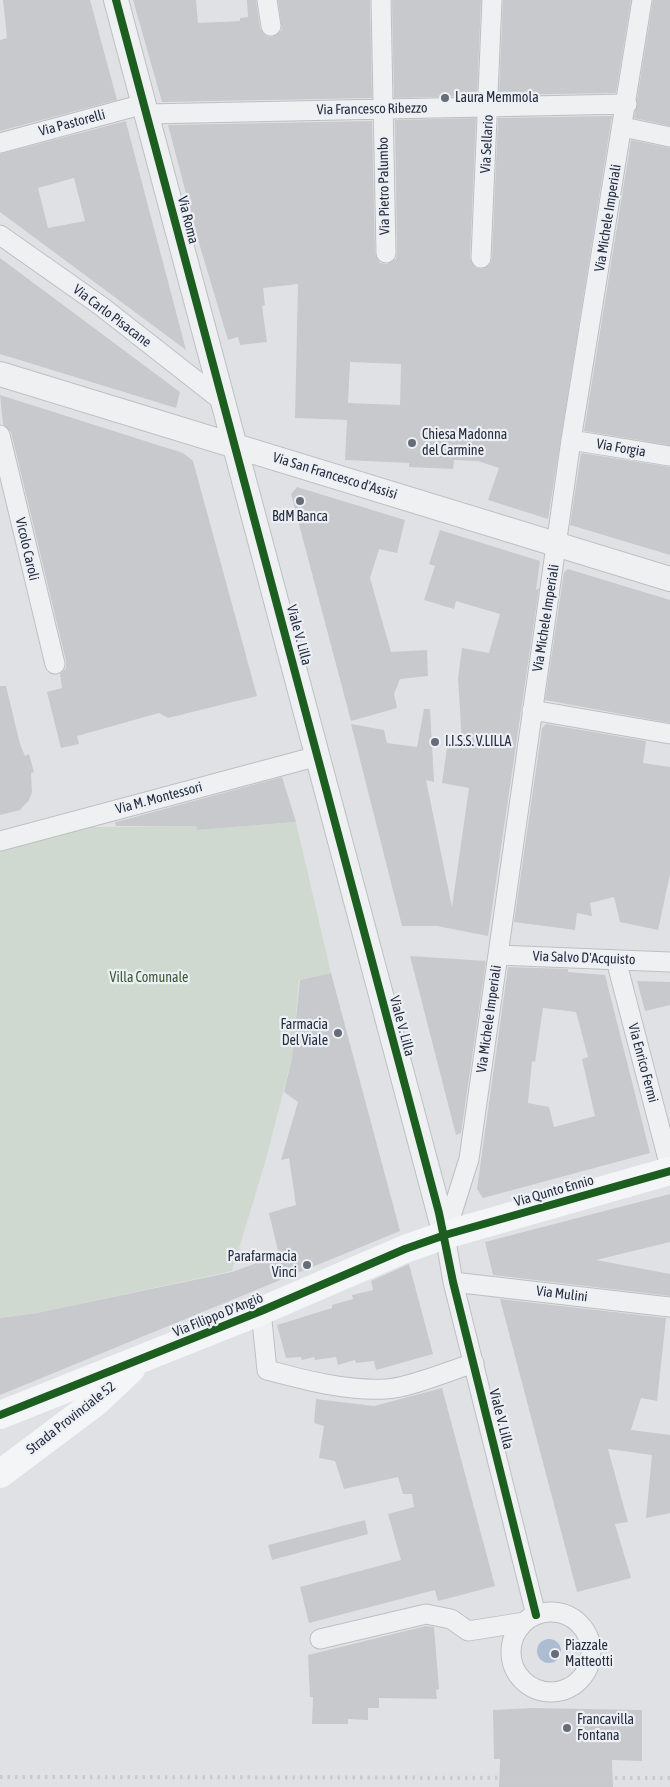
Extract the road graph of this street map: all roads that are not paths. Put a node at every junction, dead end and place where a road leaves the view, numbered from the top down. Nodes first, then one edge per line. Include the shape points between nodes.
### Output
1 (116, 0) edge
2 (267, 0) edge
3 (381, 0) edge
4 (492, 0) edge
5 (642, 0) edge
6 (271, 26) dead end
7 (627, 104) junction
8 (488, 106) junction
9 (146, 109) junction
10 (383, 109) junction
11 (623, 127) junction
12 (670, 137) edge
13 (0, 143) edge
14 (0, 235) edge
15 (386, 253) dead end
16 (481, 258) dead end
17 (0, 374) edge
18 (221, 400) junction
19 (0, 435) edge
20 (571, 440) junction
21 (236, 446) junction
22 (670, 456) edge
23 (557, 544) junction
24 (670, 580) edge
25 (55, 664) dead end
26 (532, 710) junction
27 (670, 734) edge
28 (318, 756) junction
29 (0, 841) edge
30 (498, 955) junction
31 (616, 960) junction
32 (670, 962) edge
33 (670, 1166) edge
34 (670, 1171) edge
35 (445, 1235) junction
36 (453, 1282) junction
37 (670, 1307) edge
38 (262, 1311) junction
39 (141, 1360) junction
40 (474, 1363) junction
41 (0, 1415) edge
42 (0, 1474) edge
43 (530, 1618) junction
44 (320, 1639) dead end

1 - 9 street, Via Roma
2 - 6 street
3 - 10 street, Via Pietro Palumbo
4 - 8 street, Via Sellario
5 - 7 street, Via Michele Imperiali
7 - 8 street, Via Francesco Ribezzo
7 - 11 street, Via Michele Imperiali
8 - 10 street, Via Francesco Ribezzo
8 - 16 street, Via Sellario
9 - 10 street, Via Francesco Ribezzo
9 - 13 street, Via Pastorelli
9 - 18 street, Via Roma
10 - 15 street, Via Pietro Palumbo
11 - 12 street
11 - 20 street, Via Michele Imperiali
14 - 18 street, Via Carlo Pisacane via 101,306
17 - 21 street, Via San Francesco d'Assisi
18 - 21 street, Via Roma
19 - 25 street, Vicolo Caroli
20 - 22 street, Via Forgia
20 - 23 street, Via Michele Imperiali
21 - 23 street, Via San Francesco d'Assisi
21 - 28 street, Viale V. Lilla
23 - 24 street, Via San Francesco d'Assisi
23 - 26 street, Via Michele Imperiali
26 - 27 street
26 - 30 street, Via Michele Imperiali
28 - 29 street, Via M. Montessori
28 - 35 street, Viale V. Lilla
30 - 31 street, Via Salvo D'Acquisto
30 - 35 street, Via Michele Imperiali via 469,1158
31 - 32 street, Via Salvo D'Acquisto
31 - 33 street, Via Enrico Fermi
34 - 35 main road, Via Qunto Ennio
35 - 36 street, Viale V. Lilla
35 - 38 main road, Via Filippo D'Angiò
36 - 37 street, Via Mulini
36 - 40 street, Viale V. Lilla
38 - 39 main road, Via Filippo D'Angiò
38 - 40 street via 267,1370 333,1386 386,1390
39 - 41 main road, Via Filippo D'Angiò
39 - 42 main road, Strada Provinciale 52 via 96,1402
40 - 43 street, Viale V. Lilla
43 - 43 street via 516,1632 511,1644 515,1670 533,1688 546,1692 559,1692 571,1687 588,1667 591,1654 584,1629 562,1614 549,1612
43 - 44 street via 468,1631 451,1619 426,1614

